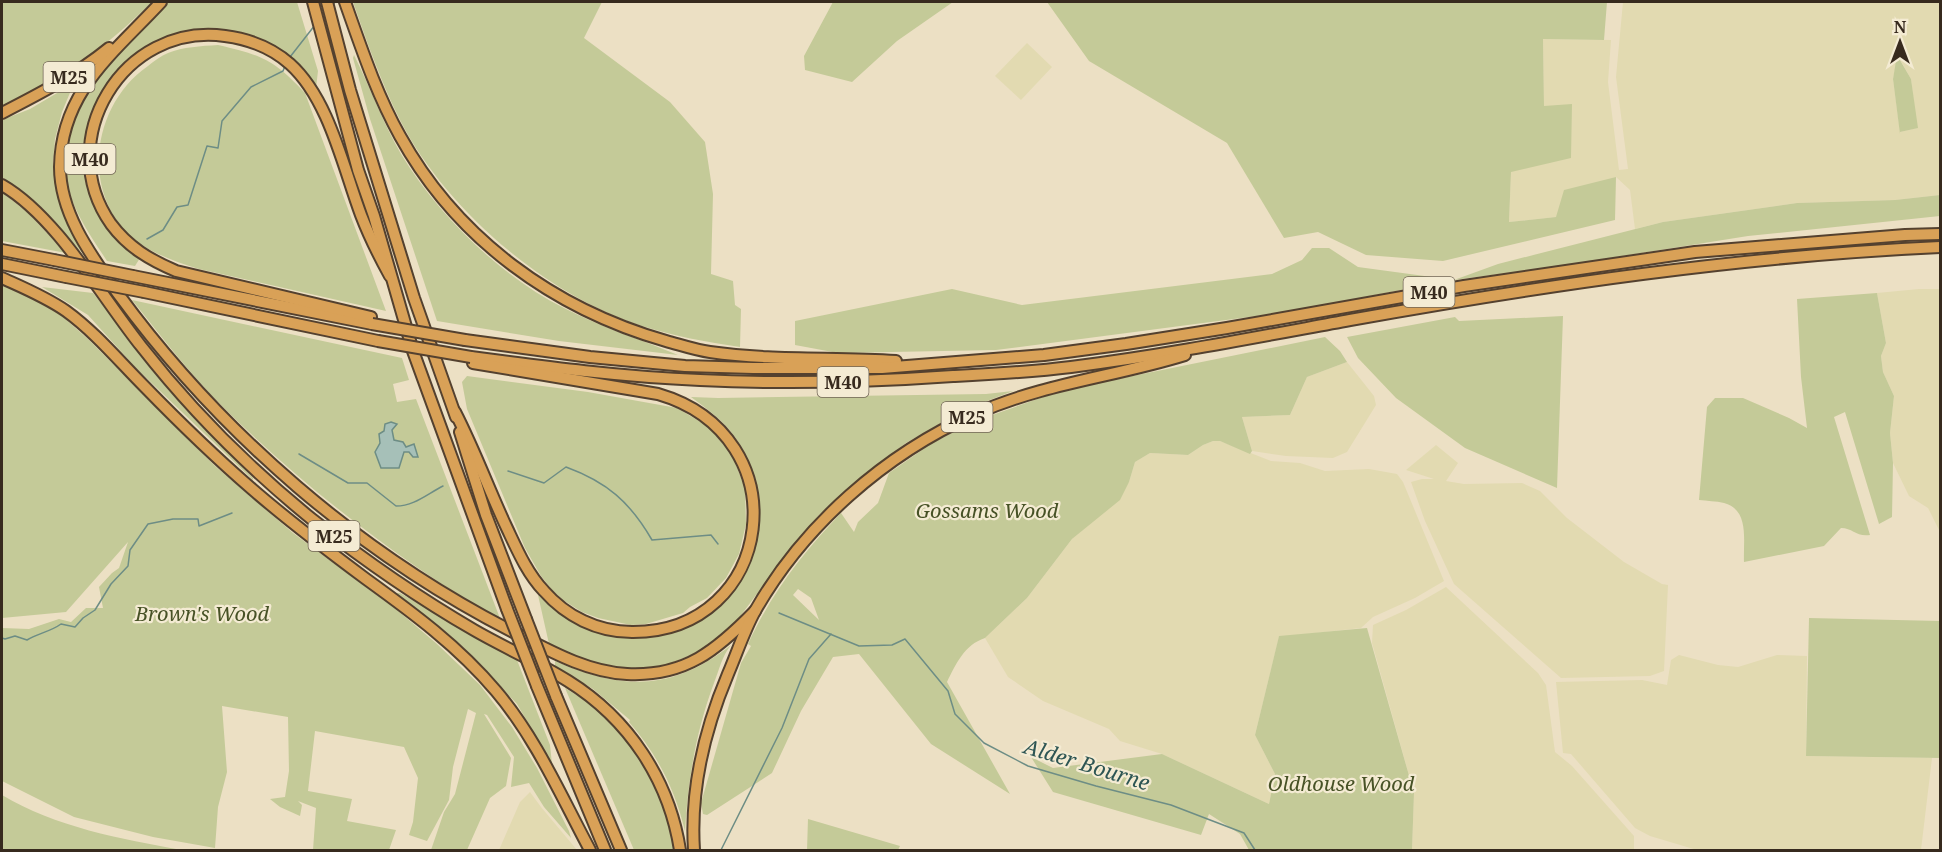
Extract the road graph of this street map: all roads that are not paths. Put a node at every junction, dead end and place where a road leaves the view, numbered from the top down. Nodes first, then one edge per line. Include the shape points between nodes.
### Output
1 (161, 2) edge
2 (313, 2) edge
3 (327, 2) edge
4 (345, 2) edge
5 (131, 33) junction
6 (2, 113) edge
7 (2, 185) edge
8 (1941, 228) edge
9 (1941, 234) edge
10 (1905, 235) junction
11 (1941, 247) edge
12 (2, 250) edge
13 (2, 264) edge
14 (390, 276) junction
15 (2, 278) edge
16 (372, 320) junction
17 (1214, 346) junction
18 (472, 360) junction
19 (933, 364) junction
20 (455, 412) junction
21 (755, 611) junction
22 (590, 850) edge
23 (605, 850) edge
24 (621, 850) edge
25 (680, 850) edge
26 (694, 850) edge

1 - 5 highway, M25
2 - 14 highway
3 - 20 highway via 414,298
4 - 19 highway, M40 via 386,108 432,185 485,243 548,290 618,325 709,352
5 - 6 highway, M25 via 80,70
5 - 21 highway, M25 via 97,69 73,108 61,149 64,197 83,240 128,307 182,373 270,462 324,509 437,589 511,632 588,666 635,674 683,665 716,649
7 - 25 highway, M25 via 56,234 165,375 278,491 379,570 569,682 611,714 638,745 657,777 676,825
8 - 10 highway, M40
9 - 10 highway, M40
10 - 19 highway, M40 via 1695,252 1464,286 1126,344
11 - 17 highway, M40 via 1734,262 1645,273 1349,320
12 - 16 highway, M40, bridge
13 - 18 highway, M40, bridge
14 - 16 highway, M40 via 362,218 319,104 290,64 274,53 236,37 191,36 147,52 111,87 95,119 90,167 105,214 129,243 153,261 176,271
14 - 23 highway, bridge via 413,351 507,609
15 - 22 highway via 66,311 251,488 319,544 418,616 462,655 521,724
16 - 19 highway, M40, bridge via 465,340 696,366 847,368
17 - 18 highway, M40 via 1069,367 815,382 674,379
17 - 21 highway, M25 via 1022,395 929,437 893,460 828,516 801,545
18 - 20 highway, M40 via 658,394 709,419 734,447 750,484 753,527 739,570 711,604 668,628 616,631 570,614 543,591 524,564
20 - 24 highway, bridge via 486,515 555,696
21 - 26 highway, M25 via 706,731 696,781

